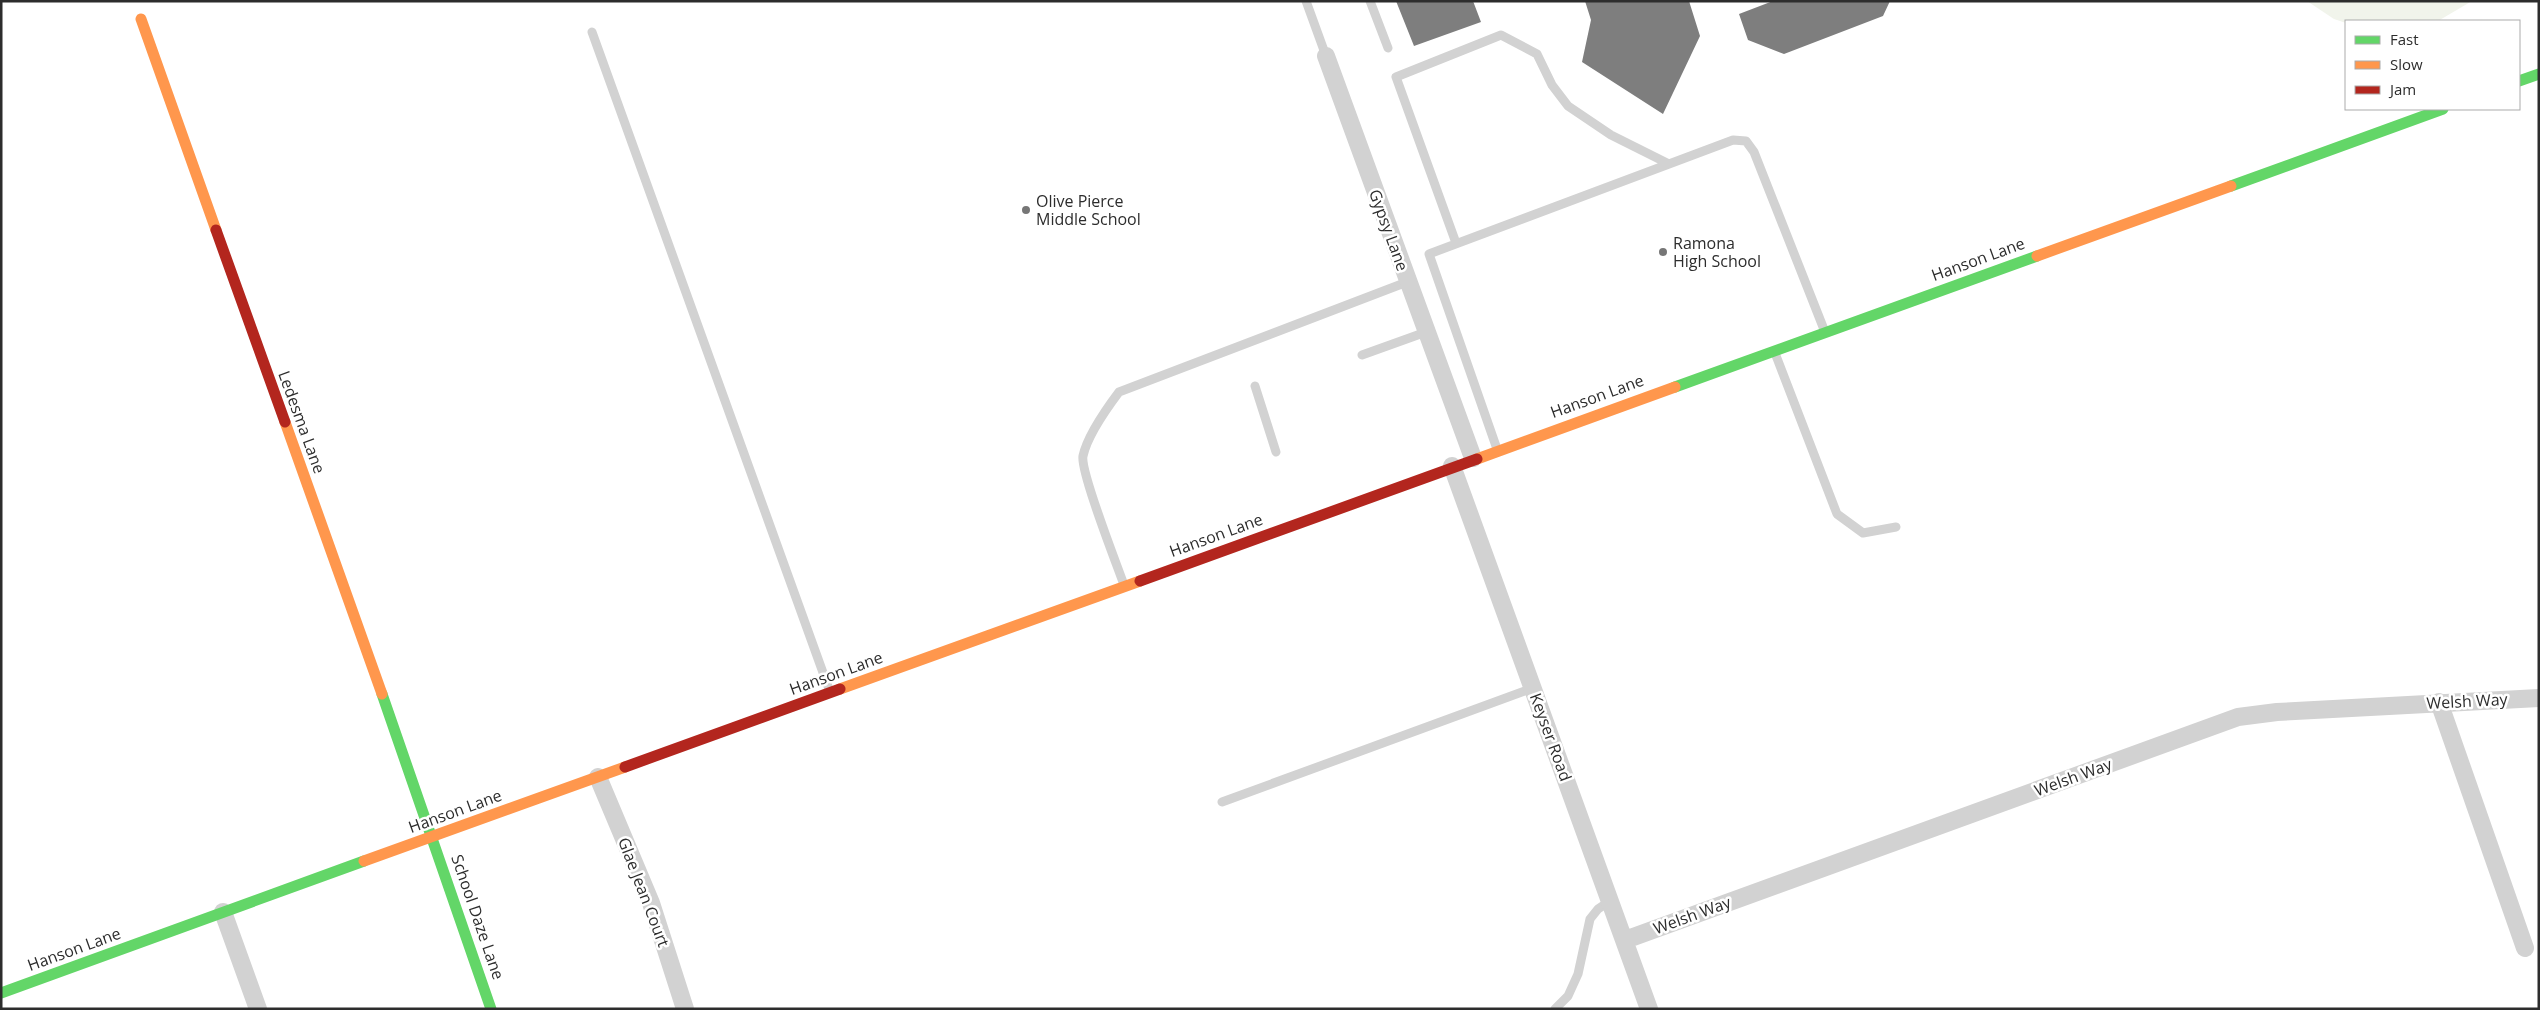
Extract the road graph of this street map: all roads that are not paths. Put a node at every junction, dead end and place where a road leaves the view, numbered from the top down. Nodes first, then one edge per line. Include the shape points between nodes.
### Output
1 (1306, 1) edge
2 (1370, 1) edge
3 (141, 19) dead end
4 (592, 32) dead end
5 (1388, 48) dead end
6 (1326, 56) joint
7 (2539, 74) edge
8 (2520, 82) edge
9 (2440, 110) edge
10 (1669, 164) junction
11 (1456, 243) junction
12 (1407, 282) junction
13 (1426, 332) junction
14 (1825, 332) junction
15 (1774, 350) junction
16 (1362, 355) dead end
17 (1255, 386) dead end
18 (1498, 450) junction
19 (1276, 452) dead end
20 (1473, 458) junction
21 (1452, 466) junction
22 (1896, 527) dead end
23 (1124, 586) junction
24 (1533, 688) junction
25 (830, 693) junction
26 (2539, 698) edge
27 (2439, 702) junction
28 (598, 777) junction
29 (1222, 802) dead end
30 (433, 836) junction
31 (1610, 901) junction
32 (223, 912) junction
33 (1624, 940) junction
34 (2524, 948) dead end
35 (2, 989) edge
36 (258, 1009) edge
37 (491, 1009) edge
38 (685, 1009) edge
39 (1555, 1009) edge
40 (1649, 1009) edge

1 - 6 lane, Gypsy Lane
2 - 5 lane
3 - 30 main road, Ledesma Lane
4 - 25 lane
6 - 12 street, Gypsy Lane
7 - 8 main road
9 - 14 main road, Hanson Lane
10 - 11 lane
10 - 11 lane via 1610,135 1568,106 1552,85 1537,54 1501,36 1396,77
10 - 14 lane via 1732,140 1746,142 1754,152
11 - 18 lane via 1428,254
12 - 13 street, Gypsy Lane
12 - 23 lane via 1119,392 1103,414 1083,457
13 - 16 lane
13 - 20 street, Gypsy Lane
14 - 15 main road, Hanson Lane
15 - 18 main road, Hanson Lane
15 - 22 lane via 1837,514 1863,533
17 - 19 lane
18 - 20 main road, Hanson Lane
20 - 21 main road, Hanson Lane
21 - 23 main road, Hanson Lane
21 - 24 street, Keyser Road
23 - 25 main road, Hanson Lane
24 - 29 lane
24 - 31 street, Keyser Road
25 - 28 main road, Hanson Lane
26 - 27 street, Welsh Way
27 - 33 street, Welsh Way via 2238,717
27 - 34 street
28 - 30 main road, Hanson Lane
28 - 38 street, Glae Jean Court via 651,903
30 - 32 main road, Hanson Lane
30 - 37 main road, School Daze Lane
31 - 33 street, Keyser Road
31 - 39 lane via 1590,919 1578,974 1568,996
32 - 35 main road, Hanson Lane
32 - 36 street
33 - 40 street, Keyser Road

